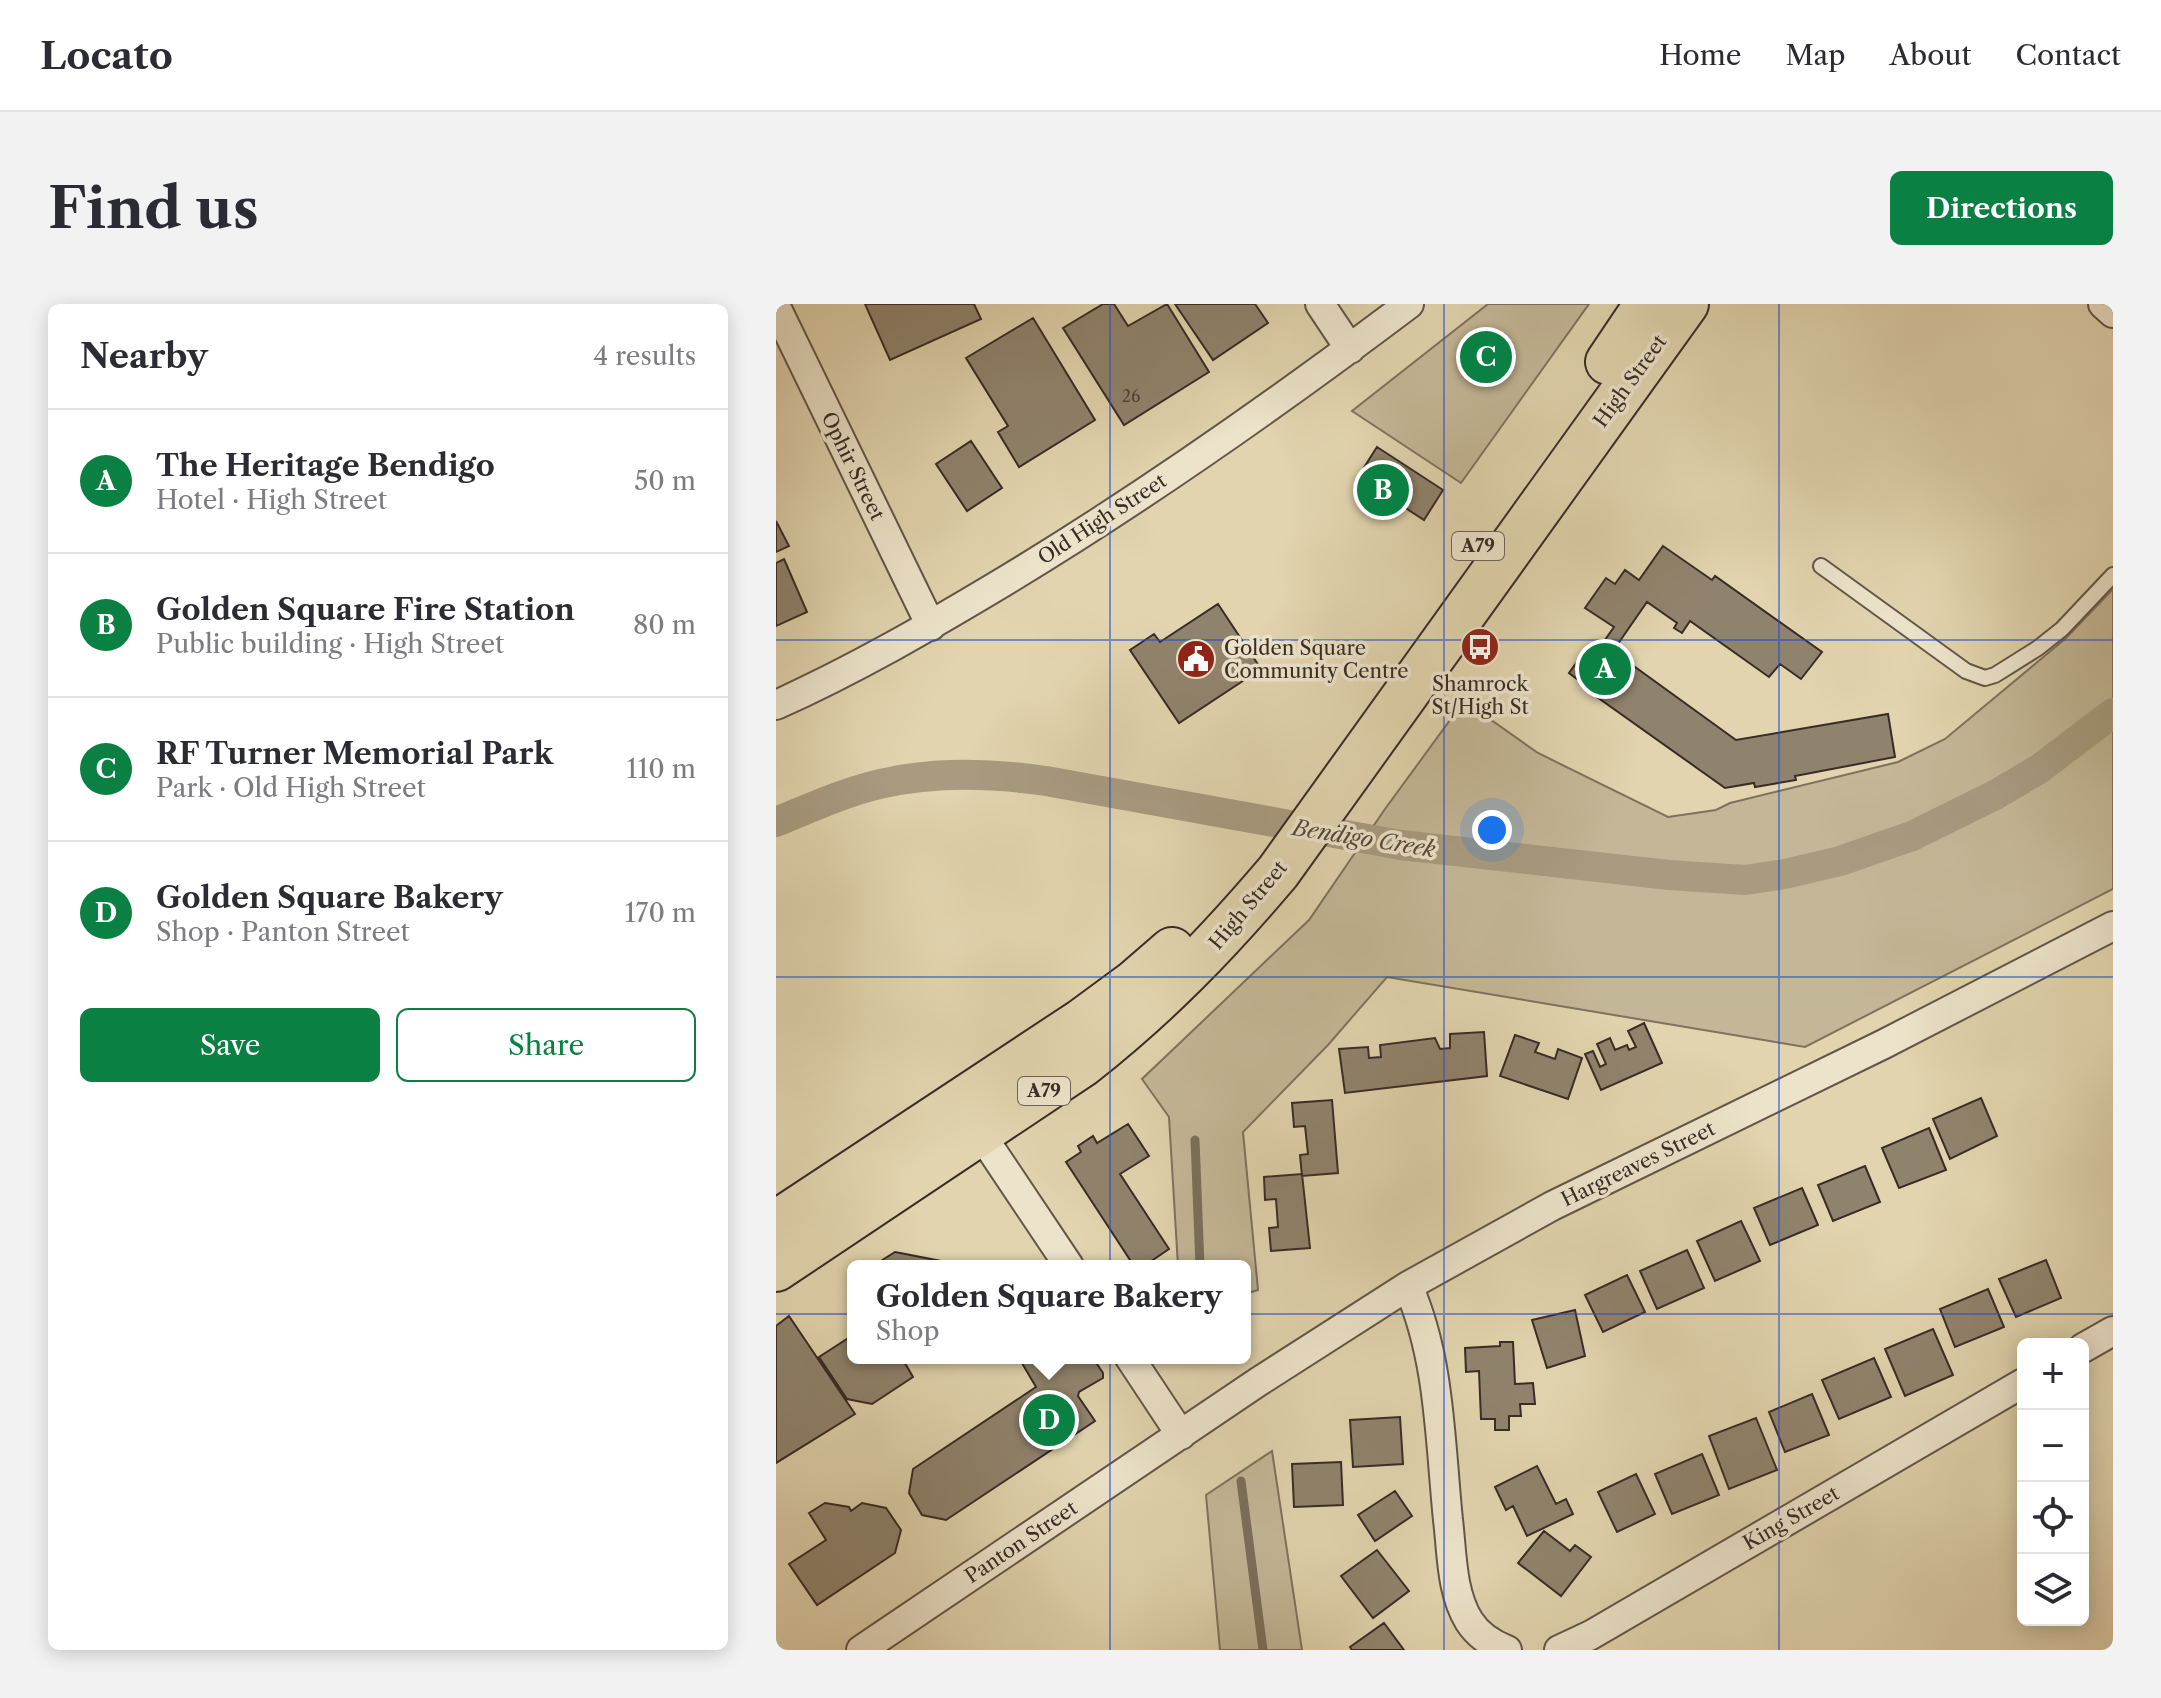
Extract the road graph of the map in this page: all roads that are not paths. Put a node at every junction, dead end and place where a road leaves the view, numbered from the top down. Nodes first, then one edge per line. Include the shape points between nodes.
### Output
1 (1320, 304) edge
2 (1647, 304) edge
3 (1686, 304) edge
4 (2103, 304) edge
5 (776, 307) edge
6 (1397, 308) edge
7 (2113, 313) edge
8 (1350, 349) junction
9 (1821, 566) dead end
10 (2113, 575) edge
11 (931, 626) junction
12 (776, 705) edge
13 (1321, 790) junction
14 (2113, 926) edge
15 (970, 1117) junction
16 (776, 1223) edge
17 (1065, 1260) edge
18 (776, 1269) edge
19 (1408, 1286) junction
20 (2113, 1331) edge
21 (2089, 1345) edge
22 (1134, 1364) edge
23 (2017, 1386) edge
24 (1181, 1435) junction
25 (861, 1650) edge
26 (1507, 1650) edge
27 (1559, 1650) edge

1 - 8 street
2 - 13 highway, High Street / A79
3 - 13 highway, High Street / A79
4 - 7 street
5 - 11 street, Ophir Street
6 - 8 street, Old High Street
8 - 11 street, Old High Street via 1086,531
9 - 10 lane via 1966,671 1985,678 2062,629
11 - 12 street, Old High Street
13 - 15 highway, High Street / A79 via 1264,868
14 - 19 street, Hargreaves Street via 1552,1206
15 - 16 highway, High Street / A79
15 - 17 street
15 - 18 highway, High Street / A79
19 - 24 street, Hargreaves Street
19 - 26 street via 1431,1354 1461,1603 1479,1634
20 - 21 street
22 - 24 street
23 - 27 street, King Street
24 - 25 street, Panton Street

